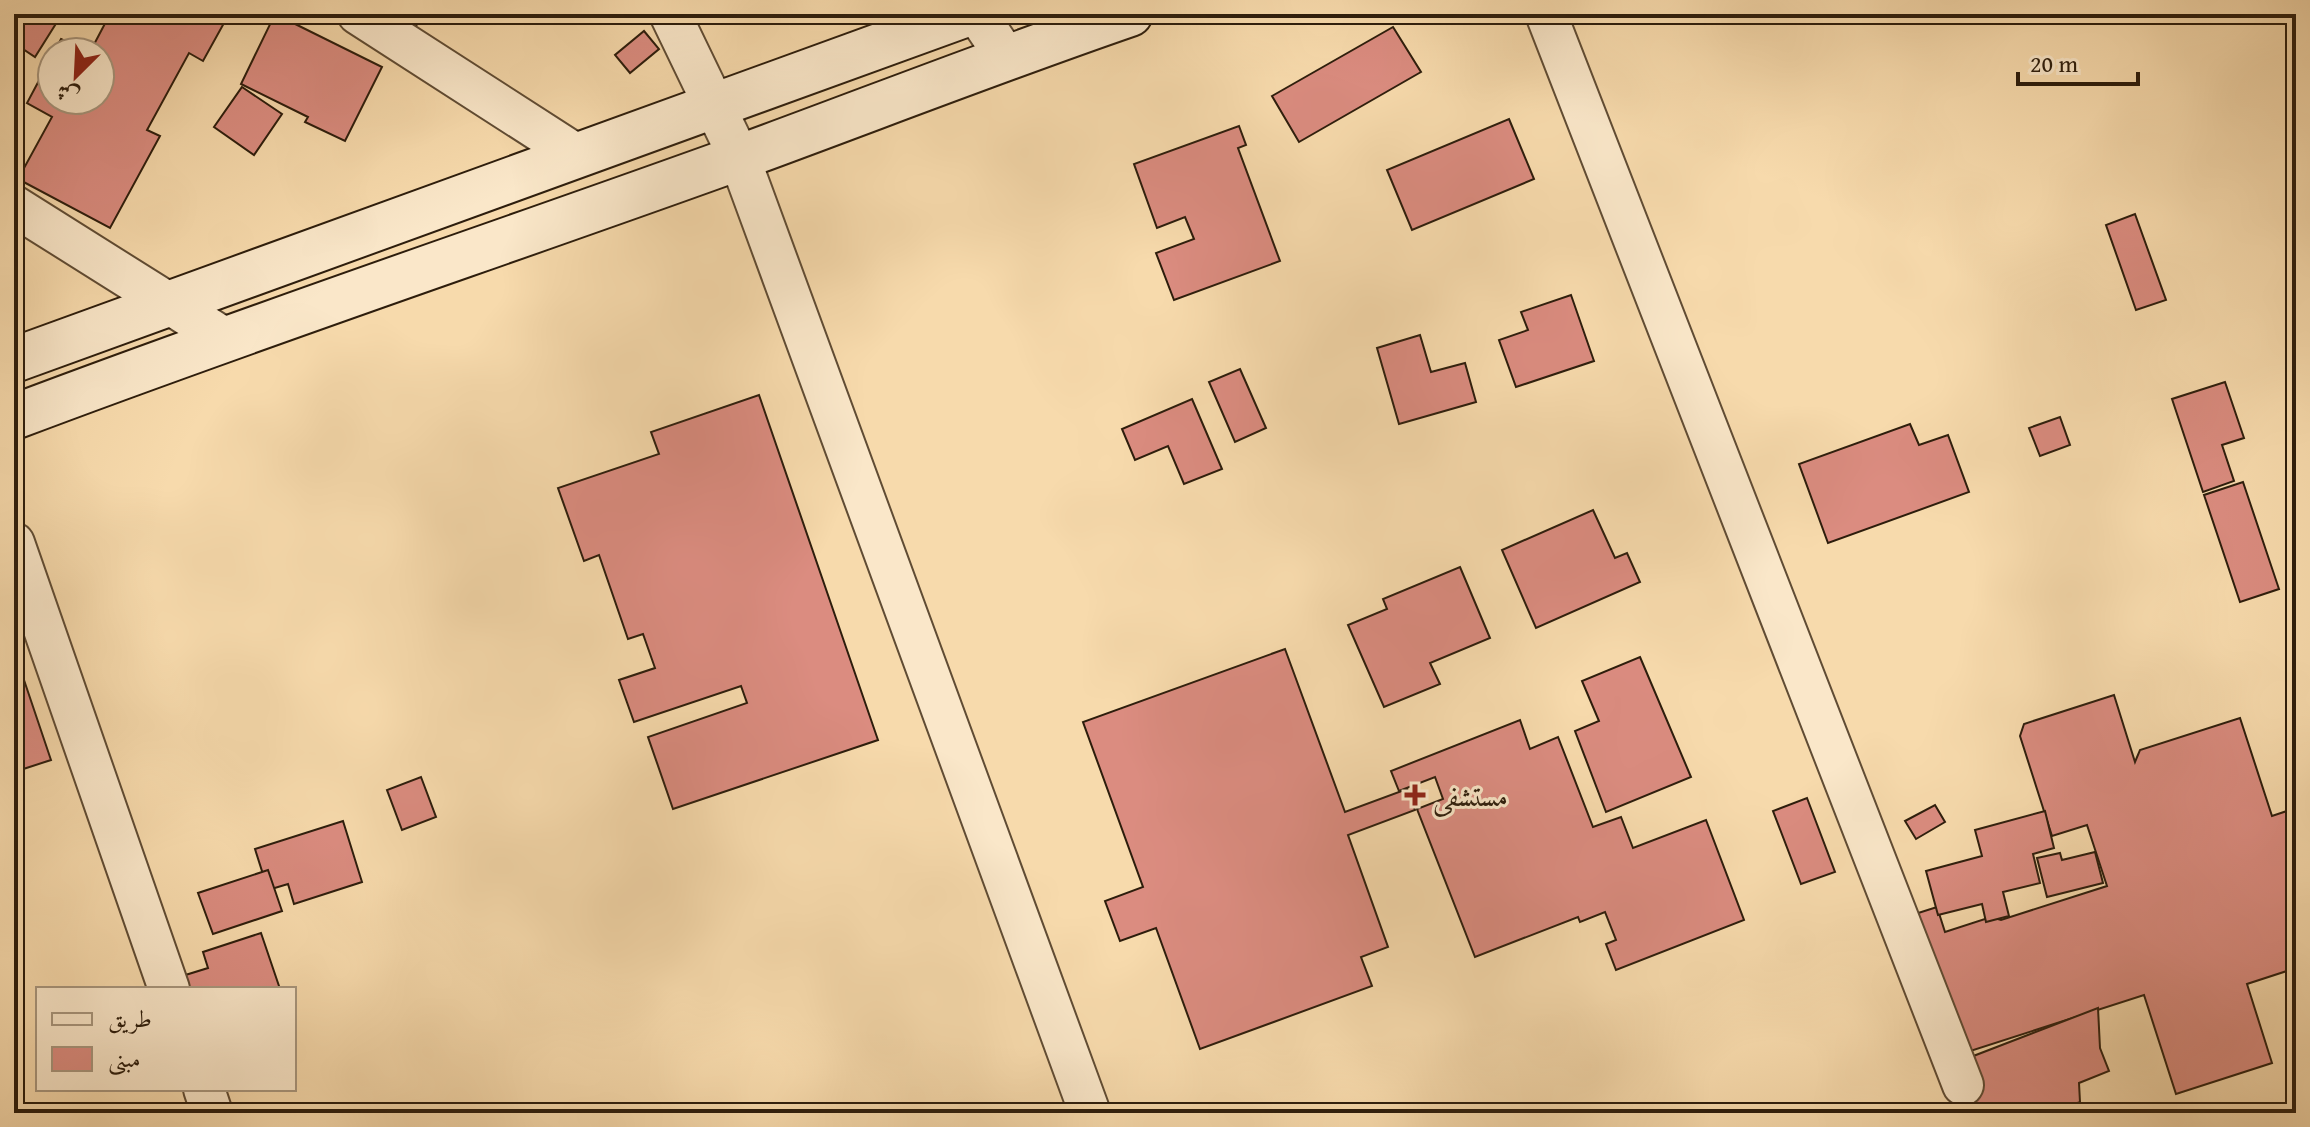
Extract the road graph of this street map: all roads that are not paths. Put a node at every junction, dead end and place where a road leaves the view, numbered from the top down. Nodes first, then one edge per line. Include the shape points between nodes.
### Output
1 (358, 14) edge
2 (670, 14) edge
3 (967, 14) edge
4 (977, 14) edge
5 (1130, 14) edge
6 (1546, 14) edge
7 (1006, 57) junction
8 (714, 104) junction
9 (577, 155) junction
10 (739, 157) junction
11 (14, 206) edge
12 (167, 304) junction
13 (224, 338) junction
14 (14, 360) edge
15 (14, 417) edge
16 (14, 543) edge
17 (168, 987) edge
18 (1963, 1085) dead end
19 (205, 1091) edge
20 (212, 1113) edge
21 (1090, 1113) edge

1 - 9 street
2 - 8 street
3 - 8 main road
4 - 7 street
5 - 7 main road
6 - 18 street
7 - 10 main road
8 - 9 main road
8 - 10 street
9 - 12 main road
10 - 13 main road
10 - 21 street
11 - 12 street
12 - 13 street
12 - 14 main road
13 - 15 main road
16 - 17 street
19 - 20 street

